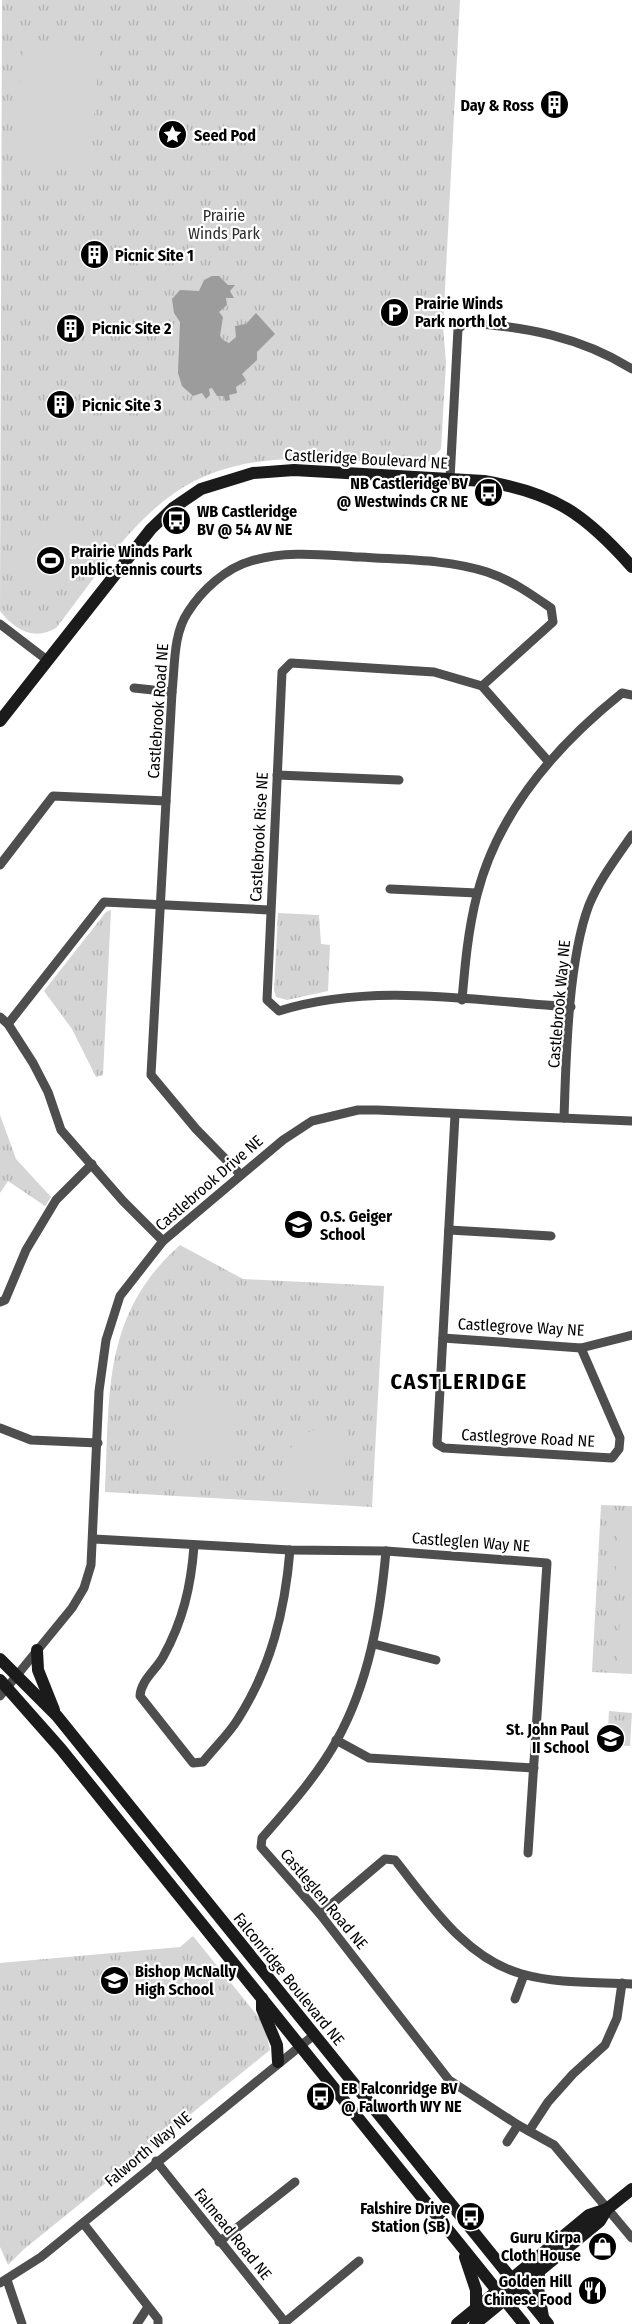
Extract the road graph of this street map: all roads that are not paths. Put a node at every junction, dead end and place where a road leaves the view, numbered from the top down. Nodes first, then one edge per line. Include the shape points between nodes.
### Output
1 (632, 369) edge
2 (450, 479) junction
3 (632, 567) edge
4 (0, 624) edge
5 (47, 660) junction
6 (482, 686) junction
7 (134, 688) dead end
8 (172, 692) junction
9 (632, 695) edge
10 (0, 721) edge
11 (548, 761) junction
12 (277, 775) junction
13 (399, 780) dead end
14 (166, 801) junction
15 (632, 835) edge
16 (0, 865) edge
17 (390, 889) dead end
18 (477, 893) junction
19 (161, 906) junction
20 (269, 910) junction
21 (462, 1000) junction
22 (571, 1007) junction
23 (0, 1017) edge
24 (8, 1024) junction
25 (455, 1115) junction
26 (564, 1118) junction
27 (632, 1121) edge
28 (92, 1164) junction
29 (241, 1175) junction
30 (449, 1230) junction
31 (551, 1236) dead end
32 (163, 1241) junction
33 (0, 1302) edge
34 (632, 1335) edge
35 (443, 1338) junction
36 (581, 1348) junction
37 (0, 1428) edge
38 (98, 1443) junction
39 (94, 1539) junction
40 (194, 1546) junction
41 (290, 1550) junction
42 (386, 1551) junction
43 (374, 1644) junction
44 (37, 1650) junction
45 (0, 1659) edge
46 (436, 1660) dead end
47 (16, 1675) junction
48 (2, 1688) edge
49 (57, 1716) junction
50 (336, 1740) junction
51 (534, 1768) junction
52 (528, 1853) dead end
53 (320, 1914) junction
54 (524, 1975) junction
55 (627, 1984) edge
56 (261, 1997) junction
57 (515, 1999) dead end
58 (314, 2035) junction
59 (300, 2046) junction
60 (278, 2062) junction
61 (518, 2125) junction
62 (529, 2131) junction
63 (507, 2142) dead end
64 (156, 2161) junction
65 (295, 2182) dead end
66 (632, 2189) edge
67 (607, 2209) junction
68 (82, 2223) junction
69 (632, 2238) edge
70 (458, 2241) junction
71 (219, 2242) junction
72 (359, 2261) dead end
73 (539, 2272) junction
74 (510, 2278) junction
75 (3, 2282) edge
76 (519, 2288) junction
77 (497, 2289) junction
78 (505, 2299) junction
79 (148, 2307) junction
80 (476, 2308) junction
81 (545, 2321) edge
82 (284, 2323) edge
83 (22, 2324) edge
84 (137, 2324) edge
85 (158, 2324) edge
86 (457, 2324) edge
87 (475, 2324) edge
88 (524, 2324) edge

1 - 2 street via 579,343 544,333 507,325 465,323 458,329 454,352
2 - 3 main road, Castleridge Boulevard NE via 493,482 540,494 587,520
2 - 5 main road, Castleridge Boulevard NE via 294,470 253,473 201,489 173,508 143,537
4 - 5 street
5 - 10 main road, Castleridge Boulevard NE
6 - 8 street, Castlebrook Road NE via 553,622 551,608 519,586 467,566 292,554 249,561 208,587 187,613 177,640
6 - 11 street
6 - 12 street, Castlebrook Rise NE via 434,672 291,663 282,672
7 - 8 street
8 - 14 street, Castlebrook Road NE
9 - 11 street via 622,693 587,721
11 - 18 street via 508,823
12 - 13 street
12 - 20 street, Castlebrook Rise NE
14 - 16 street via 53,796
14 - 19 street, Castlebrook Road NE
15 - 22 street, Castlebrook Way NE via 590,904 580,936
17 - 18 street
18 - 21 street
19 - 20 street
19 - 24 street via 104,902
19 - 29 street, Castlebrook Road NE via 152,1075 196,1129
20 - 21 street, Castlebrook Rise NE via 267,1000 279,1011 315,1000 349,997 397,995
21 - 22 street, Castlebrook Rise NE
22 - 26 street, Castlebrook Way NE
23 - 24 street
24 - 28 street via 48,1092 61,1130
25 - 26 street, Castlebrook Drive NE
25 - 29 street, Castlebrook Drive NE via 377,1110 335,1113 312,1121 283,1140
25 - 30 street, Castlegrove Road NE
26 - 27 street, Castlebrook Drive NE
28 - 32 street
28 - 33 street via 56,1200 26,1250 5,1300
29 - 32 street, Castlebrook Drive NE
30 - 31 street
30 - 35 street, Castlegrove Road NE
32 - 38 street, Castlebrook Drive NE via 120,1296 106,1340 99,1390
34 - 36 street, Castlegrove Way NE
35 - 36 street, Castlegrove Way NE
35 - 36 street, Castlegrove Road NE via 437,1444 444,1448 612,1458 619,1449 620,1438
37 - 38 street via 31,1440
38 - 39 street, Castlebrook Drive NE
39 - 40 street, Castleglen Way NE
39 - 44 street, Castlebrook Drive NE via 84,1588
40 - 41 street, Castleglen Way NE
40 - 41 street via 192,1579 181,1620 162,1658 140,1688 140,1696 193,1762 203,1761 237,1721 260,1677 286,1598
41 - 42 street, Castleglen Way NE
42 - 43 street, Castleglen Road NE
42 - 51 street, Castleglen Way NE via 548,1563
43 - 46 street
43 - 50 street, Castleglen Road NE
44 - 47 street, Castlebrook Drive NE
44 - 49 main road via 38,1670
45 - 47 main road, Falconridge Boulevard NE
47 - 48 street, Castlebrook Drive NE
47 - 49 main road, Falconridge Boulevard NE
48 - 56 main road, Falconridge Boulevard NE via 61,1749
49 - 58 main road, Falconridge Boulevard NE
50 - 51 street via 369,1758
50 - 53 street, Castleglen Road NE via 303,1791 262,1838 261,1847
51 - 52 street
53 - 54 street via 385,1859 395,1860 438,1915 481,1956
53 - 61 street, Castleglen Road NE via 449,2080
54 - 55 street
54 - 57 street
55 - 62 street via 605,2044 548,2102
56 - 59 main road, Falconridge Boulevard NE
56 - 60 main road via 277,2044
58 - 59 street, Falworth Way NE
58 - 74 main road, Falconridge Boulevard NE
59 - 60 street, Falworth Way NE
59 - 70 main road, Falconridge Boulevard NE
60 - 64 street, Falworth Way NE
61 - 62 street, Castleglen Road NE
61 - 63 street
62 - 67 street, Castleglen Road NE via 554,2145
64 - 68 street, Falworth Way NE
64 - 71 street, Falmead Road NE
65 - 71 street
66 - 67 main road
67 - 69 street, Castleglen Road NE
67 - 73 main road via 600,2221
67 - 74 main road via 589,2216
68 - 75 street, Falworth Way NE
68 - 79 street
70 - 77 main road, Falconridge Boulevard NE
70 - 80 main road via 476,2290
71 - 82 street, Falmead Road NE
72 - 82 street
73 - 76 main road
73 - 81 main road
74 - 76 main road, Falconridge Boulevard NE
74 - 77 main road
75 - 83 street
76 - 78 main road
76 - 81 main road, Falconridge Boulevard NE
77 - 78 main road, Falconridge Boulevard NE
77 - 80 main road
78 - 87 main road
78 - 88 main road, Falconridge Boulevard NE
79 - 84 street
79 - 85 street
80 - 86 main road

